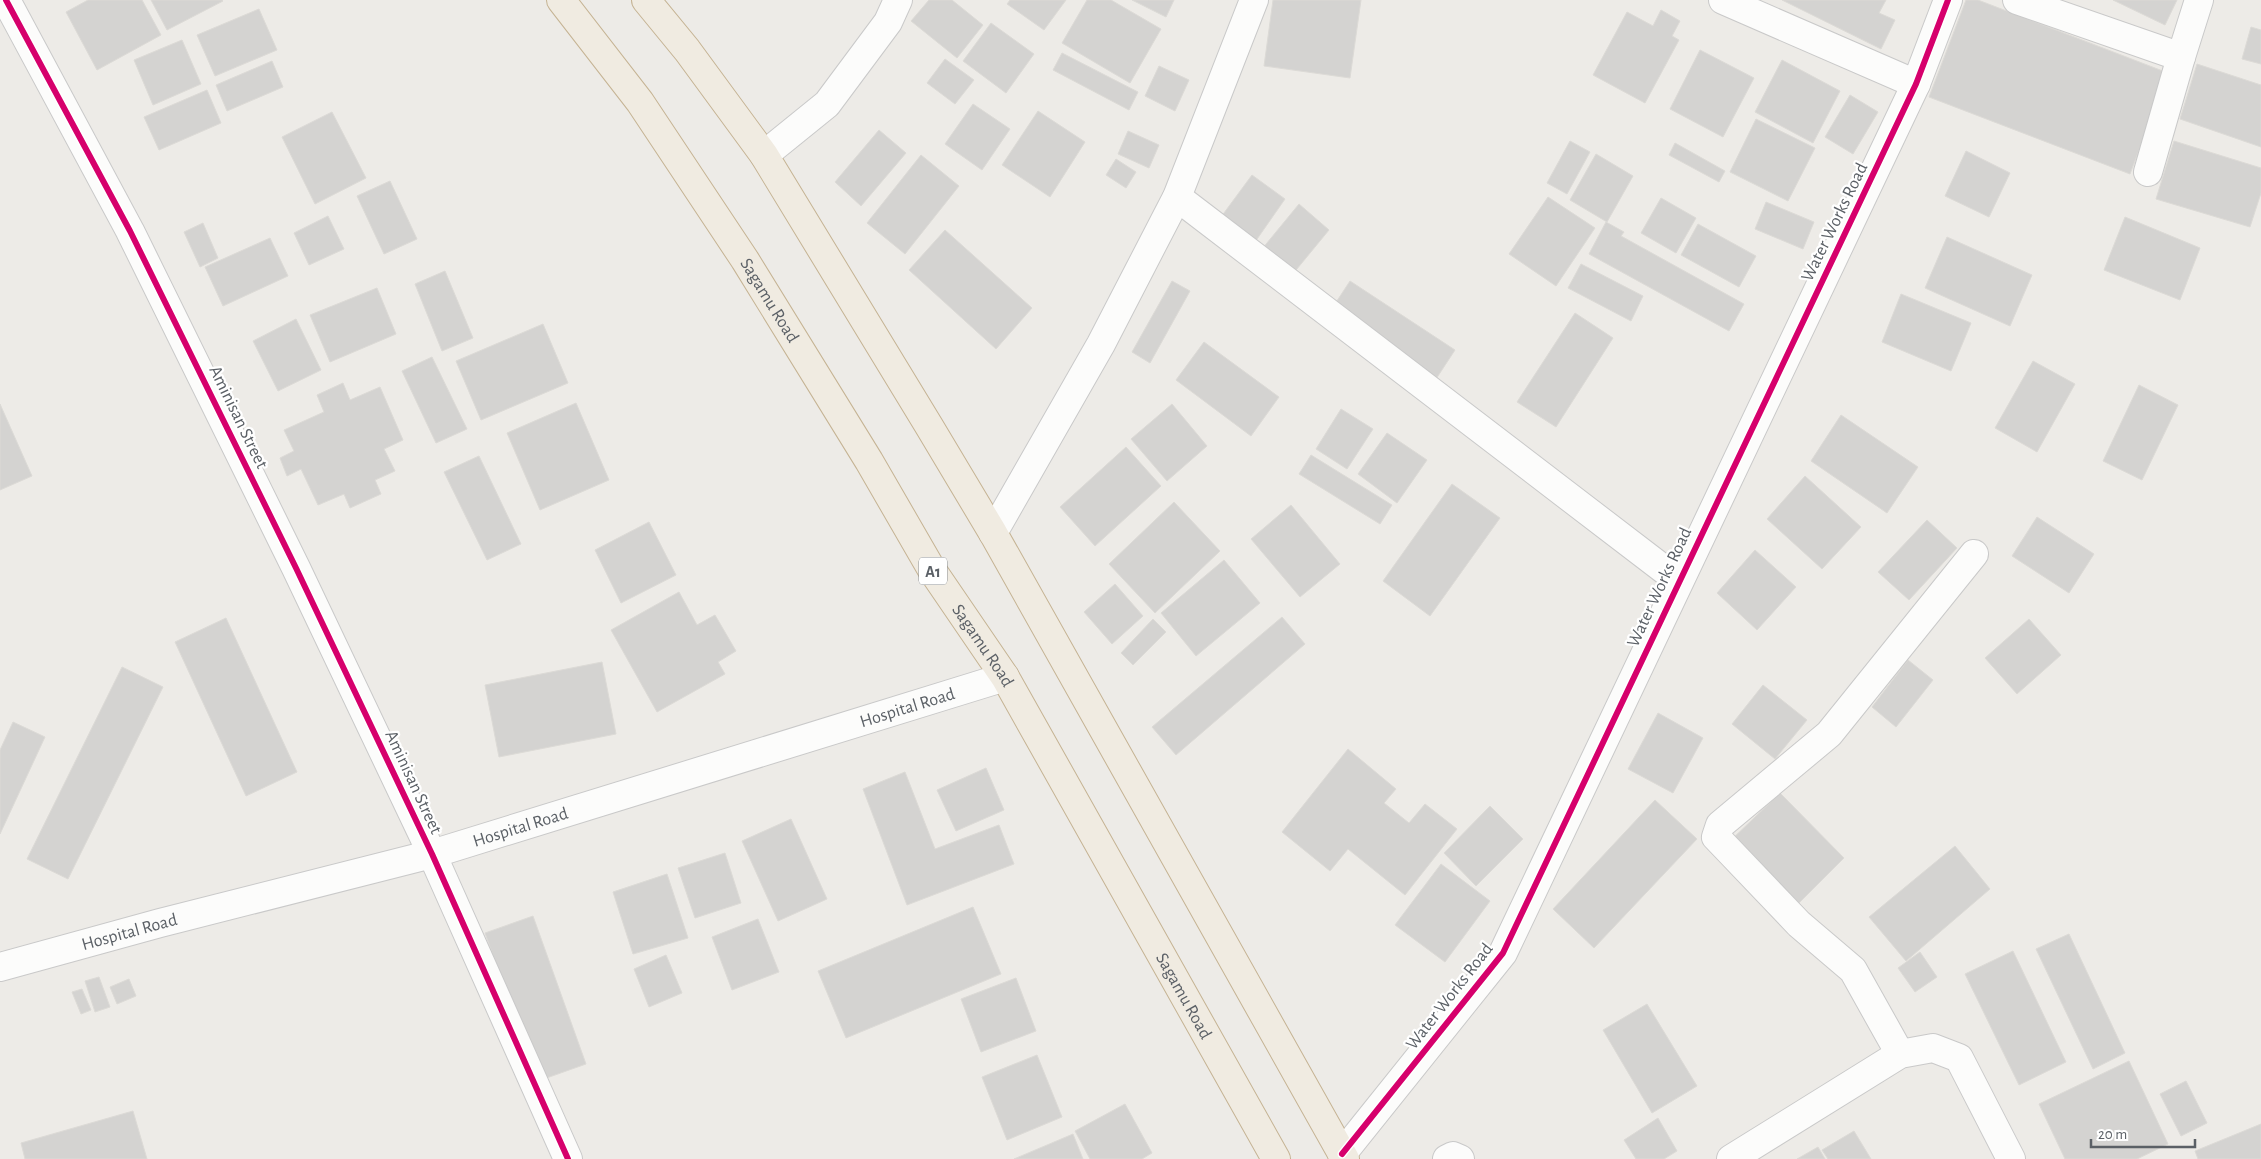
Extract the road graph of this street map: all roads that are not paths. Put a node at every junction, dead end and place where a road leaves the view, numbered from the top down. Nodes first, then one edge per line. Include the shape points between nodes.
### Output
1 (6, 0) edge
2 (562, 0) edge
3 (646, 0) edge
4 (898, 0) edge
5 (1254, 0) edge
6 (1723, 0) edge
7 (1948, 0) edge
8 (2017, 0) edge
9 (2199, 0) edge
10 (2181, 57) junction
11 (1916, 84) junction
12 (764, 155) junction
13 (2148, 172) dead end
14 (1177, 197) junction
15 (993, 533) junction
16 (1974, 554) dead end
17 (1679, 581) junction
18 (1005, 677) junction
19 (432, 854) junction
20 (0, 967) edge
21 (1900, 1054) junction
22 (1344, 1157) edge
23 (568, 1159) edge
24 (1276, 1159) edge
25 (1447, 1159) edge
26 (1460, 1159) edge
27 (1731, 1159) edge
28 (2011, 1159) edge

1 - 19 street, Aminisan Street via 130,230
2 - 18 highway, Sagamu Road / A1 via 640,102 745,260 932,570
3 - 12 highway
4 - 12 street via 888,22 827,104
5 - 14 street
6 - 11 street
7 - 11 street, Water Works Road
8 - 10 street
9 - 10 street
10 - 13 street
11 - 17 street, Water Works Road
12 - 15 highway
14 - 15 street via 1101,344
14 - 17 street
15 - 22 highway
16 - 21 street via 1828,734 1720,825 1716,837 1799,924 1853,970
17 - 22 street, Water Works Road via 1503,953
18 - 19 street, Hospital Road
18 - 24 highway, Sagamu Road / A1
19 - 20 street, Hospital Road
19 - 23 street, Aminisan Street
21 - 27 street
21 - 28 street via 1934,1048 1958,1058
25 - 26 street via 1454,1156

